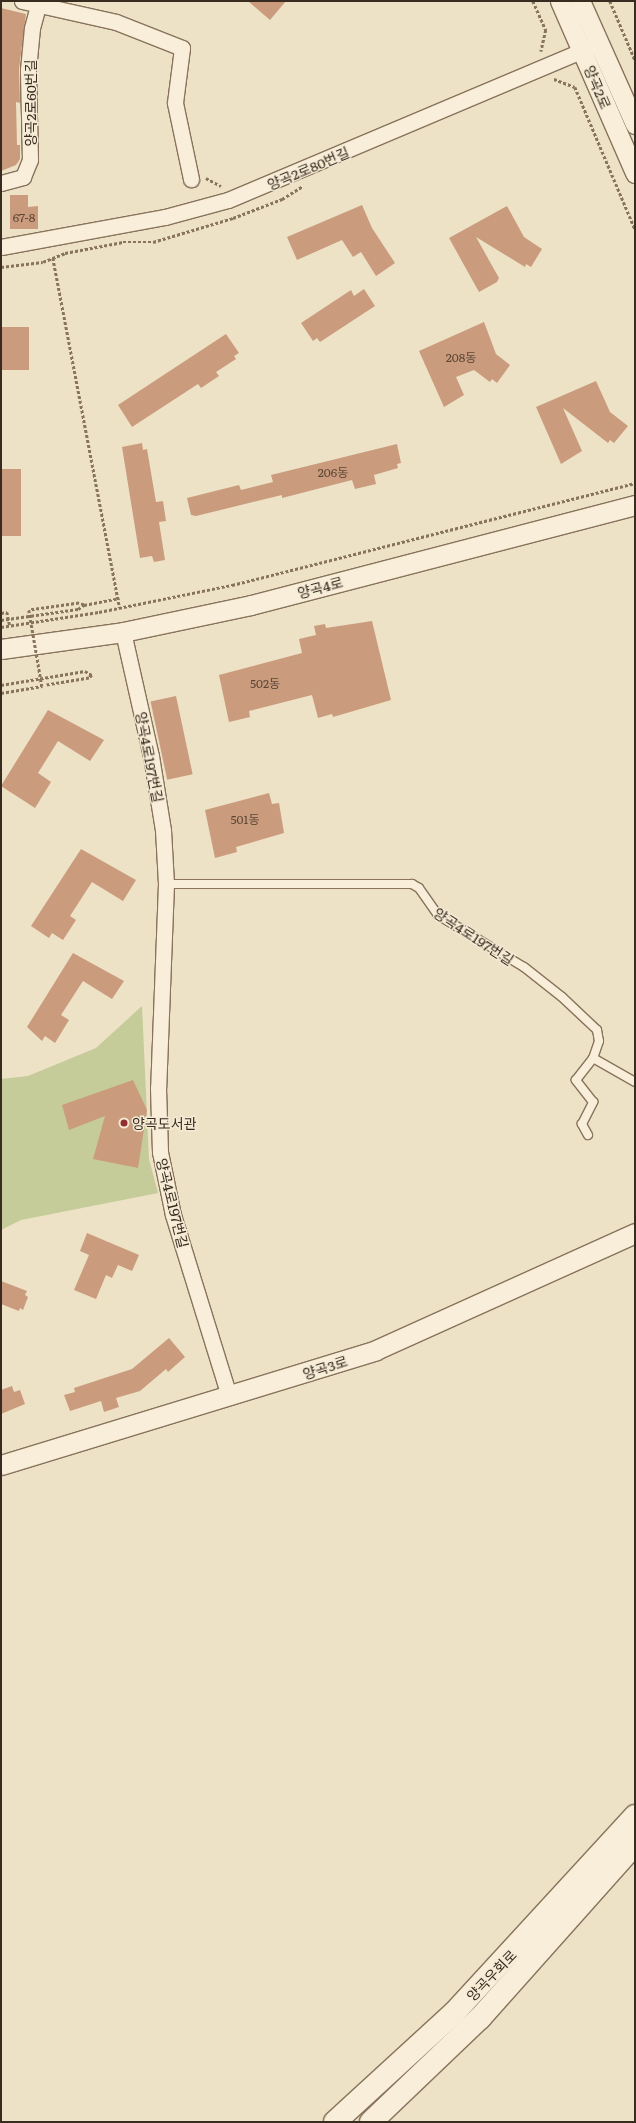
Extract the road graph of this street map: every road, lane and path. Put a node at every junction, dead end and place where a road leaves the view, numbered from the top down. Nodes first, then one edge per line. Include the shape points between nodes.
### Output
1 (22, 1) edge
2 (533, 1) edge
3 (560, 1) edge
4 (580, 1) edge
5 (610, 1) edge
6 (38, 3) edge
7 (600, 42) junction
8 (582, 50) junction
9 (538, 54) dead end
10 (635, 60) edge
11 (548, 79) dead end
12 (635, 124) edge
13 (635, 173) edge
14 (197, 177) joint
15 (1, 183) edge
16 (228, 184) dead end
17 (635, 229) edge
18 (1, 247) edge
19 (53, 258) dead end
20 (635, 483) edge
21 (635, 505) edge
22 (118, 598) junction
23 (84, 604) junction
24 (120, 608) junction
25 (1, 613) edge
26 (1, 620) edge
27 (10, 626) junction
28 (1, 627) edge
29 (123, 632) junction
30 (1, 649) edge
31 (1, 685) edge
32 (47, 685) dead end
33 (1, 693) edge
34 (166, 884) junction
35 (593, 1058) junction
36 (635, 1082) edge
37 (588, 1135) dead end
38 (635, 1233) edge
39 (229, 1396) junction
40 (1, 1465) edge
41 (635, 1816) edge
42 (635, 1844) edge
43 (335, 2122) edge
44 (371, 2122) edge

1 - 6 street
2 - 9 path via 546,30 545,44
3 - 8 street, 양곡2로
4 - 7 street, 양곡2로
5 - 10 path
6 - 14 street via 116,22 182,48 175,104
6 - 15 street, 양곡2로60번길 via 28,70 30,160 23,177
7 - 8 street, 양곡2로80번길
7 - 12 street, 양곡2로
8 - 13 street, 양곡2로
8 - 18 street, 양곡2로80번길 via 228,200 165,217
11 - 17 path via 556,78 575,87
14 - 16 path via 216,185
19 - 22 path
20 - 24 path via 283,573
21 - 29 street, 양곡4로 via 302,592
22 - 23 path
22 - 24 path
23 - 26 path, bridge via 78,609
23 - 33 path, bridge via 79,602 29,610 42,686
24 - 27 path
25 - 27 path via 7,612
27 - 28 path
29 - 30 street, 양곡4로
29 - 34 street, 양곡4로197번길 via 159,799
31 - 32 path via 85,671 92,674 86,679
34 - 35 lane, 양곡4로197번길 via 412,884 419,888 438,915 537,976 586,1019 600,1035
34 - 39 street, 양곡4로197번길 via 158,1088 160,1152 173,1215
35 - 36 lane
35 - 37 lane via 576,1080 594,1102 582,1124
38 - 39 street, 양곡3로 via 404,1340
39 - 40 street, 양곡3로
41 - 43 main road, 양곡우회로 via 453,2014
42 - 44 main road, 양곡우회로 via 480,2018

